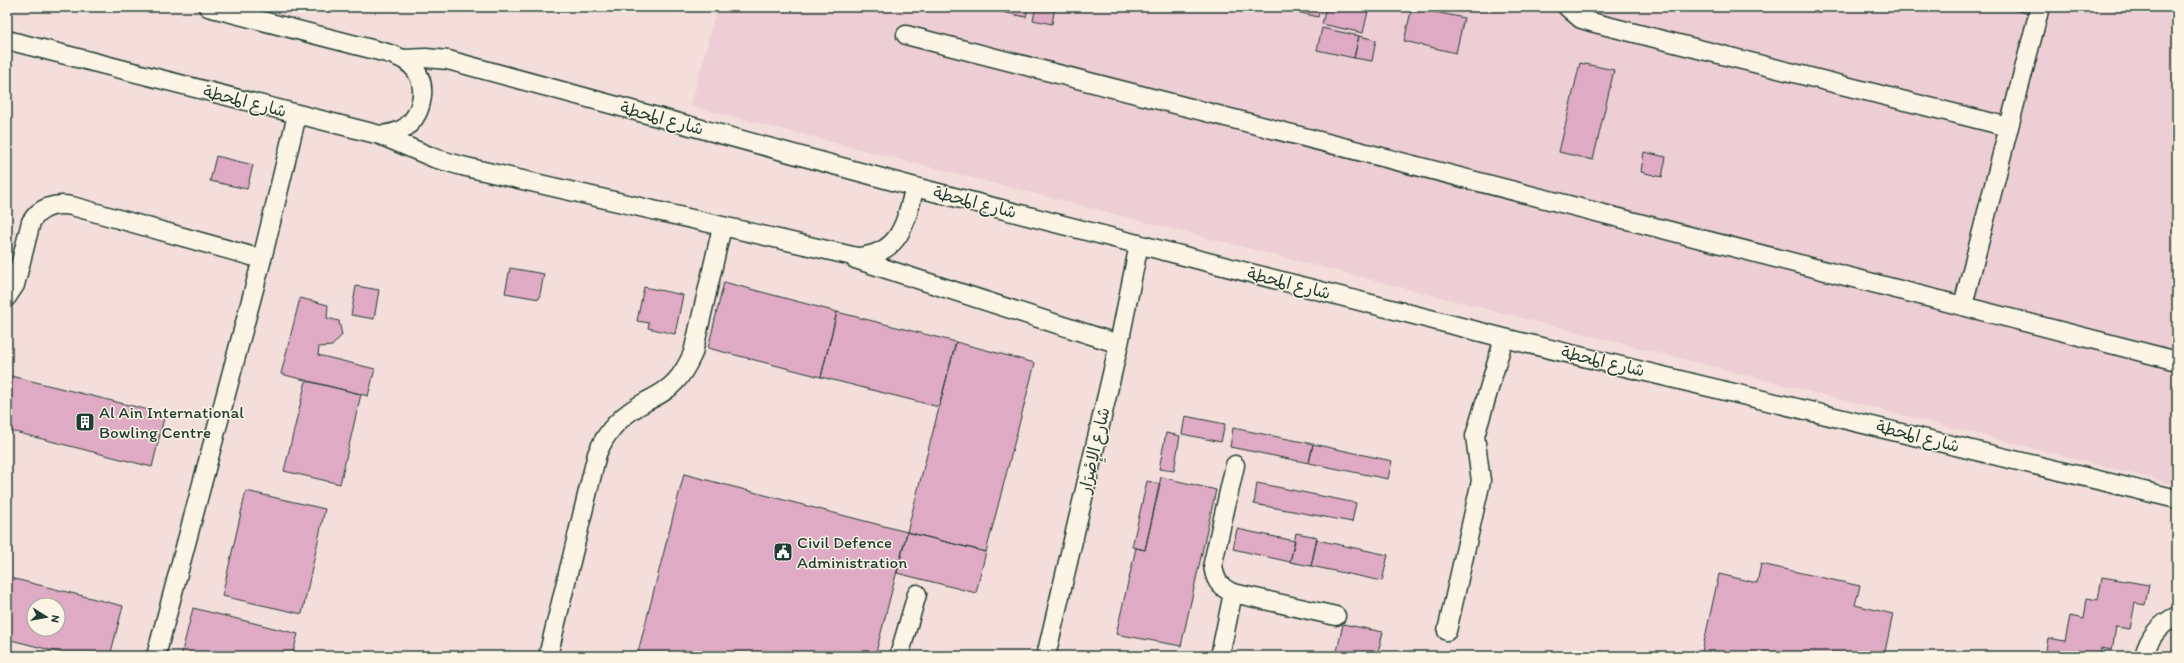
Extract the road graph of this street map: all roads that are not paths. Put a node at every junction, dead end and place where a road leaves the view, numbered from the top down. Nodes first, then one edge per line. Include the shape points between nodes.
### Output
1 (208, 7) edge
2 (1567, 7) edge
3 (2040, 7) edge
4 (906, 35) dead end
5 (7, 40) edge
6 (403, 59) junction
7 (297, 115) junction
8 (2009, 127) junction
9 (380, 135) junction
10 (915, 187) junction
11 (722, 227) junction
12 (1140, 244) junction
13 (845, 256) junction
14 (262, 259) junction
15 (7, 297) edge
16 (1963, 305) junction
17 (1504, 338) junction
18 (1119, 344) junction
19 (2177, 361) edge
20 (1235, 466) dead end
21 (2177, 499) edge
22 (1233, 593) junction
23 (917, 594) dead end
24 (1336, 616) dead end
25 (2177, 616) edge
26 (1447, 631) dead end
27 (156, 656) edge
28 (548, 656) edge
29 (899, 656) edge
30 (1046, 656) edge
31 (1220, 656) edge
32 (2144, 656) edge

1 - 6 lane, شارع المحطة
2 - 8 lane via 1581,19 1591,22
3 - 8 lane
4 - 16 lane
5 - 7 lane, شارع المحطة
6 - 9 lane, شارع المحطة via 413,67 419,79 421,104 415,117 406,127 394,133
6 - 10 lane, شارع المحطة via 448,60
7 - 9 lane, شارع المحطة
7 - 14 lane
8 - 16 lane
9 - 11 lane via 434,158 462,166
10 - 12 lane, شارع المحطة
10 - 13 lane via 905,225 891,245 869,256
11 - 13 lane
11 - 28 lane via 692,353 685,369 675,383 661,394 618,420 602,441
12 - 17 lane, شارع المحطة
12 - 18 lane, شارع الإِصْرَار
13 - 18 lane
14 - 15 lane via 72,206 53,206 36,214 31,222 15,284
14 - 27 lane
16 - 19 lane
17 - 21 lane, شارع المحطة
17 - 26 lane via 1475,436 1481,481
18 - 30 lane, شارع الإِصْرَار
20 - 22 lane via 1213,564 1213,573 1218,582 1224,589
22 - 24 lane
22 - 31 lane
23 - 29 lane
25 - 32 lane via 2159,627 2151,638

